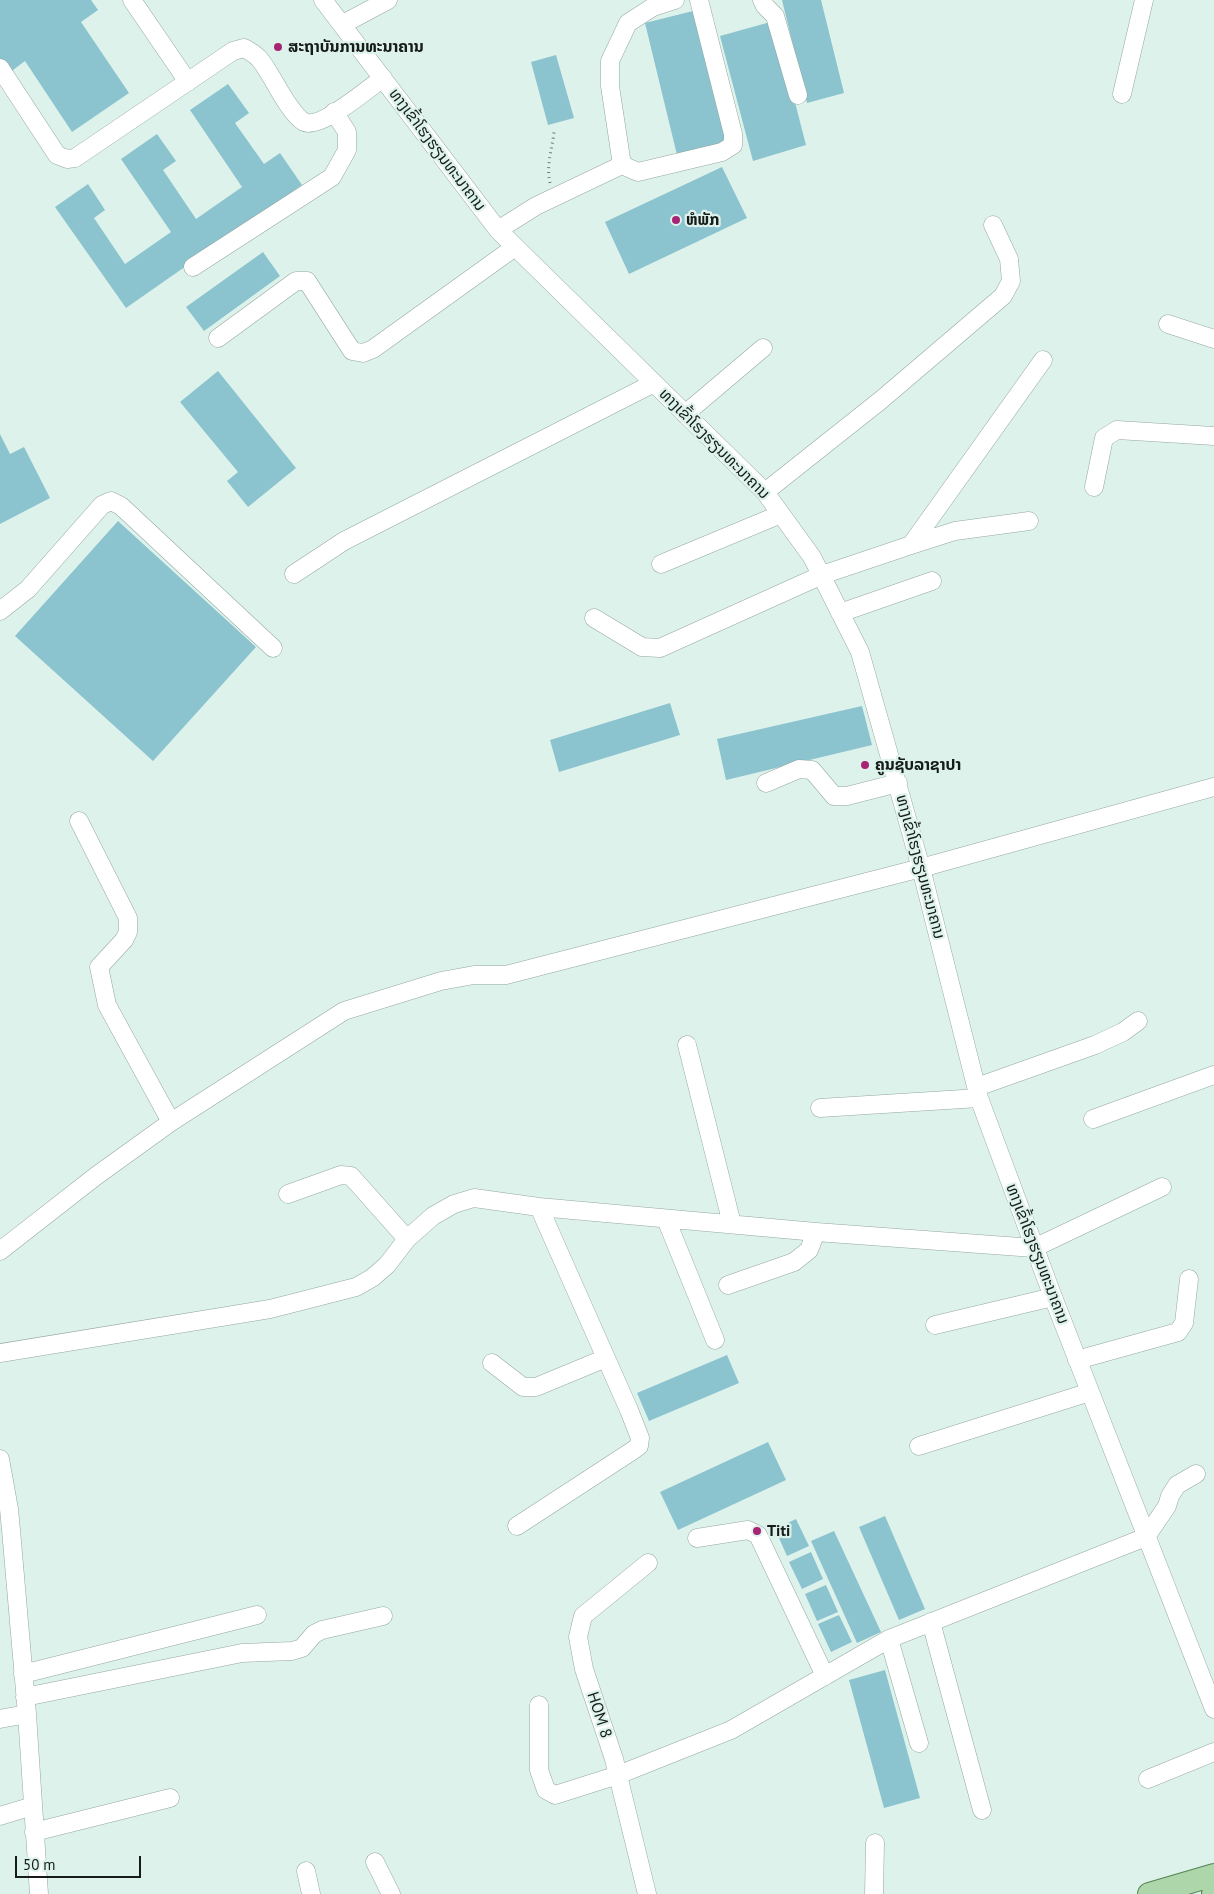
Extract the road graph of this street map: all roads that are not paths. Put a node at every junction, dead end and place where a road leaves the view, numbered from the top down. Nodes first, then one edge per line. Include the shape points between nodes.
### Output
1 (132, 0) edge
2 (323, 0) edge
3 (388, 0) edge
4 (675, 0) edge
5 (699, 0) edge
6 (762, 0) edge
7 (1144, 0) edge
8 (343, 24) junction
9 (0, 68) edge
10 (383, 78) junction
11 (188, 82) junction
12 (1122, 94) dead end
13 (798, 95) dead end
14 (334, 112) junction
15 (622, 165) junction
16 (993, 226) dead end
17 (498, 230) junction
18 (515, 247) junction
19 (193, 267) dead end
20 (1168, 324) dead end
21 (218, 338) dead end
22 (1214, 339) edge
23 (763, 348) dead end
24 (1043, 360) dead end
25 (654, 383) junction
26 (685, 414) junction
27 (1214, 436) edge
28 (1094, 487) dead end
29 (765, 492) junction
30 (780, 514) junction
31 (1029, 521) dead end
32 (911, 545) junction
33 (661, 564) dead end
34 (294, 574) dead end
35 (822, 576) junction
36 (932, 581) dead end
37 (0, 611) edge
38 (840, 613) junction
39 (594, 618) dead end
40 (273, 648) dead end
41 (766, 783) dead end
42 (898, 783) junction
43 (1214, 787) edge
44 (79, 821) dead end
45 (921, 868) junction
46 (1138, 1021) dead end
47 (687, 1045) dead end
48 (1214, 1075) edge
49 (978, 1093) junction
50 (820, 1108) dead end
51 (1093, 1118) dead end
52 (171, 1122) junction
53 (1162, 1187) dead end
54 (288, 1194) dead end
55 (539, 1208) junction
56 (666, 1219) junction
57 (732, 1224) junction
58 (816, 1232) junction
59 (407, 1239) junction
60 (1034, 1248) junction
61 (0, 1251) edge
62 (1189, 1279) dead end
63 (728, 1285) dead end
64 (1053, 1297) junction
65 (935, 1325) dead end
66 (715, 1340) dead end
67 (0, 1353) edge
68 (606, 1358) junction
69 (1077, 1360) junction
70 (492, 1363) dead end
71 (1090, 1392) junction
72 (919, 1446) dead end
73 (0, 1459) edge
74 (1196, 1474) dead end
75 (5, 1510) edge
76 (517, 1526) dead end
77 (1146, 1537) junction
78 (698, 1538) dead end
79 (648, 1563) dead end
80 (257, 1615) dead end
81 (383, 1616) dead end
82 (931, 1622) junction
83 (889, 1638) junction
84 (23, 1674) junction
85 (825, 1676) junction
86 (539, 1705) dead end
87 (26, 1706) junction
88 (1214, 1709) edge
89 (0, 1719) edge
90 (919, 1743) dead end
91 (1214, 1752) edge
92 (618, 1775) junction
93 (1148, 1779) dead end
94 (170, 1798) dead end
95 (32, 1806) junction
96 (982, 1810) dead end
97 (0, 1816) edge
98 (34, 1832) junction
99 (875, 1843) dead end
100 (375, 1862) dead end
101 (306, 1871) dead end
102 (1214, 1875) edge
103 (39, 1894) edge
104 (311, 1894) edge
105 (391, 1894) edge
106 (647, 1894) edge
107 (874, 1894) edge
108 (1149, 1894) edge

1 - 11 street
2 - 8 street, ທາງເຂົ້າໂຮງຮຽນທະນາຄານ
3 - 8 street
4 - 15 street via 653,7 628,23 610,61 610,86
5 - 15 street via 733,134 733,145 722,152 638,172
6 - 13 street via 775,16
7 - 12 street
8 - 10 street, ທາງເຂົ້າໂຮງຮຽນທະນາຄານ
9 - 11 street via 57,155 67,159 75,158
10 - 14 street
10 - 17 street, ທາງເຂົ້າໂຮງຮຽນທະນາຄານ
11 - 14 street via 233,51 244,48 257,55 286,102 302,121 310,124 324,120
14 - 19 street via 347,132 347,150 332,177
15 - 17 street via 536,206
16 - 29 street via 1009,259 1011,281 1003,296 881,400
17 - 18 street, ທາງເຂົ້າໂຮງຮຽນທະນາຄານ
18 - 21 street via 363,353 352,351 307,281 296,281
18 - 25 street, ທາງເຂົ້າໂຮງຮຽນທະນາຄານ
20 - 22 street
23 - 26 street
24 - 32 street
25 - 26 street, ທາງເຂົ້າໂຮງຮຽນທະນາຄານ
25 - 34 street via 344,541
26 - 29 street, ທາງເຂົ້າໂຮງຮຽນທະນາຄານ
27 - 28 street via 1117,430 1104,438
29 - 30 street, ທາງເຂົ້າໂຮງຮຽນທະນາຄານ
30 - 33 street
30 - 35 street, ທາງເຂົ້າໂຮງຮຽນທະນາຄານ
31 - 32 street via 954,531
32 - 35 street
35 - 38 street, ທາງເຂົ້າໂຮງຮຽນທະນາຄານ
35 - 39 street via 660,648 642,647
36 - 38 street
37 - 40 street via 28,589 102,506 111,501 121,506
38 - 42 street, ທາງເຂົ້າໂຮງຮຽນທະນາຄານ via 860,652
41 - 42 street via 799,769 812,770 834,796 847,796
42 - 45 street, ທາງເຂົ້າໂຮງຮຽນທະນາຄານ
43 - 45 street
44 - 52 street via 128,918 128,932 124,940 99,967 107,1005
45 - 49 street, ທາງເຂົ້າໂຮງຮຽນທະນາຄານ
45 - 52 street via 506,975 474,975 440,981 344,1011
46 - 49 street via 1095,1045
47 - 57 street
48 - 51 street
49 - 50 street
49 - 60 street, ທາງເຂົ້າໂຮງຮຽນທະນາຄານ
52 - 61 street
53 - 60 street
54 - 59 street via 341,1175 351,1176
55 - 56 street
55 - 59 street via 474,1198 454,1204 433,1216
55 - 68 street
56 - 57 street
56 - 66 street
57 - 58 street
58 - 60 street
58 - 63 street via 810,1250 794,1262
59 - 67 street via 387,1265 356,1287 270,1309
60 - 64 street, ທາງເຂົ້າໂຮງຮຽນທະນາຄານ
62 - 69 street via 1184,1323 1178,1332
64 - 65 street
64 - 69 street, ທາງເຂົ້າໂຮງຮຽນທະນາຄານ
68 - 70 street via 536,1388 523,1387
68 - 76 street via 640,1438 639,1446
69 - 71 street, ທາງເຂົ້າໂຮງຮຽນທະນາຄານ
71 - 72 street
71 - 77 street, ທາງເຂົ້າໂຮງຮຽນທະນາຄານ
73 - 75 street
74 - 77 street via 1177,1485 1168,1506
75 - 84 street
77 - 82 street
77 - 88 street, ທາງເຂົ້າໂຮງຮຽນທະນາຄານ
78 - 85 street via 748,1530 758,1535
79 - 92 street, HOM 8 via 583,1616 578,1637 586,1676
80 - 84 street
81 - 87 street via 322,1630 302,1648 292,1652 242,1653
82 - 83 street
82 - 96 street
83 - 85 street
83 - 90 street
84 - 87 street
85 - 92 street via 731,1730
86 - 92 street via 539,1770 546,1790 555,1795
87 - 89 street
87 - 95 street
91 - 93 street
92 - 106 street, HOM 8
94 - 98 street
95 - 97 street
95 - 98 street
98 - 103 street
99 - 107 street
100 - 105 street
101 - 104 street
102 - 108 main road

